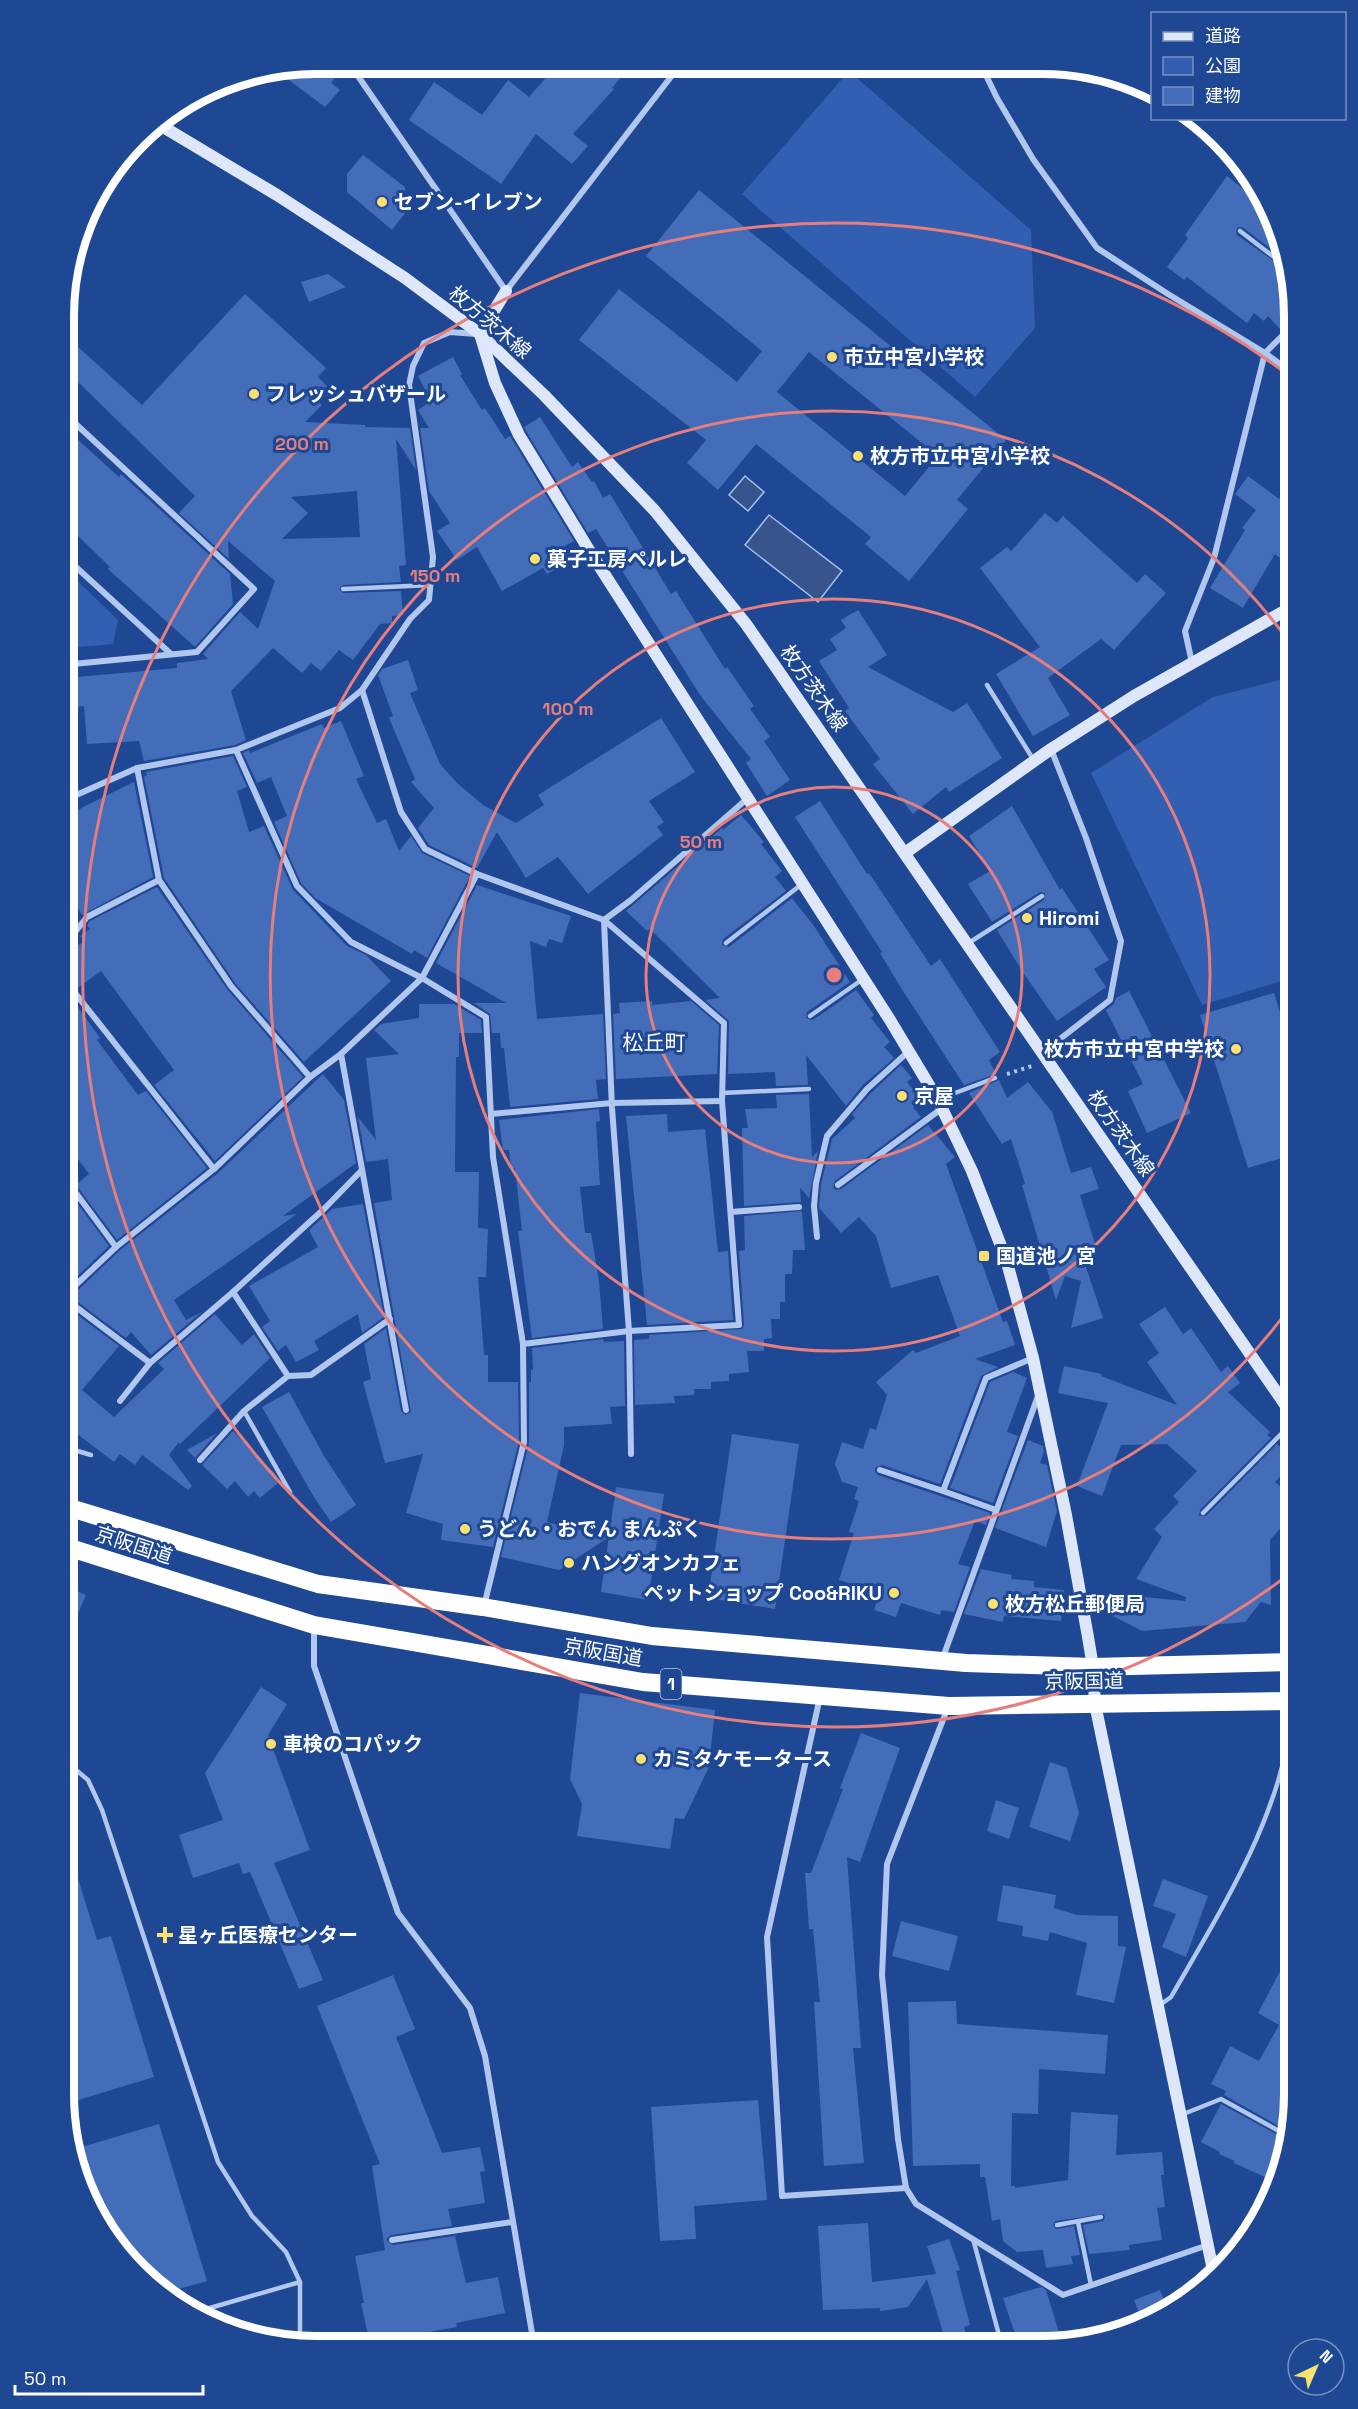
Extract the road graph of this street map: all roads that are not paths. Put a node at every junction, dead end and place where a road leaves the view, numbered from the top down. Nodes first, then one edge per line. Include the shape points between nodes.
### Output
1 (357, 74) edge
2 (673, 74) edge
3 (985, 74) edge
4 (164, 127) edge
5 (1240, 231) dead end
6 (1278, 260) edge
7 (506, 291) junction
8 (480, 334) junction
9 (1284, 334) edge
10 (1265, 353) junction
11 (1284, 367) edge
12 (74, 422) edge
13 (74, 565) edge
14 (431, 585) junction
15 (342, 589) dead end
16 (1284, 611) edge
17 (171, 654) junction
18 (1192, 663) junction
19 (74, 664) edge
20 (987, 685) dead end
21 (362, 690) junction
22 (1051, 749) junction
23 (236, 750) junction
24 (1034, 760) junction
25 (137, 768) junction
26 (74, 796) edge
27 (748, 798) junction
28 (905, 853) junction
29 (477, 874) junction
30 (159, 880) junction
31 (802, 884) junction
32 (1042, 896) dead end
33 (604, 920) junction
34 (74, 933) edge
35 (726, 943) dead end
36 (968, 944) junction
37 (422, 978) junction
38 (863, 979) junction
39 (74, 992) edge
40 (810, 1016) dead end
41 (909, 1052) junction
42 (341, 1054) junction
43 (1045, 1057) junction
44 (310, 1077) junction
45 (995, 1078) road end
46 (809, 1089) dead end
47 (722, 1093) junction
48 (722, 1101) junction
49 (612, 1102) junction
50 (940, 1104) junction
51 (491, 1114) junction
52 (214, 1169) junction
53 (361, 1172) junction
54 (838, 1185) dead end
55 (74, 1190) edge
56 (799, 1207) dead end
57 (730, 1212) junction
58 (817, 1237) dead end
59 (116, 1247) junction
60 (74, 1287) edge
61 (233, 1292) junction
62 (74, 1305) edge
63 (390, 1319) junction
64 (628, 1331) junction
65 (523, 1344) junction
66 (1033, 1358) junction
67 (150, 1364) junction
68 (288, 1376) junction
69 (1040, 1391) junction
70 (120, 1401) dead end
71 (1284, 1403) edge
72 (406, 1410) dead end
73 (244, 1411) junction
74 (1284, 1430) edge
75 (74, 1451) edge
76 (631, 1454) dead end
77 (91, 1455) dead end
78 (200, 1460) dead end
79 (880, 1470) dead end
80 (943, 1491) junction
81 (290, 1492) dead end
82 (74, 1509) edge
83 (996, 1510) junction
84 (1203, 1513) dead end
85 (74, 1549) edge
86 (483, 1607) junction
87 (314, 1625) junction
88 (942, 1660) junction
89 (1284, 1662) edge
90 (1093, 1667) junction
91 (820, 1696) junction
92 (1284, 1701) edge
93 (1095, 1704) junction
94 (949, 1706) junction
95 (1284, 1767) edge
96 (74, 1768) edge
97 (1158, 2006) junction
98 (1181, 2115) junction
99 (1281, 2132) edge
100 (906, 2188) junction
101 (1101, 2217) dead end
102 (512, 2222) junction
103 (1078, 2222) junction
104 (1057, 2226) dead end
105 (973, 2239) junction
106 (392, 2240) dead end
107 (1209, 2245) junction
108 (1213, 2266) edge
109 (300, 2282) junction
110 (1091, 2285) junction
111 (207, 2310) edge
112 (300, 2335) edge
113 (533, 2336) edge
114 (999, 2336) edge

1 - 7 street
2 - 7 street
3 - 10 street via 1033,159 1097,248
4 - 8 street, 枚方茨木線 via 405,278
5 - 6 lane
7 - 8 street
8 - 14 street via 450,332 424,343 409,385 434,556
8 - 27 street via 495,382 519,435
8 - 28 street, 枚方茨木線 via 655,511 746,624
9 - 10 street
10 - 11 street
10 - 18 street via 1214,558 1185,631
12 - 17 street via 254,589 197,652
13 - 17 street
14 - 15 lane
14 - 21 street via 429,600 410,619
16 - 18 street
17 - 19 street
18 - 22 street
20 - 24 lane
21 - 23 street via 340,708
21 - 29 street via 401,812 425,849
22 - 24 street
22 - 43 street via 1121,941 1110,999
23 - 25 street
23 - 37 street via 297,886 351,942
24 - 28 street
25 - 26 street
25 - 30 street
27 - 31 street
27 - 33 street
28 - 36 street, 枚方茨木線
29 - 33 street
29 - 37 street
30 - 34 street via 87,917
30 - 44 street via 231,986
31 - 35 lane
31 - 38 street
32 - 36 lane
33 - 47 street via 724,1023
33 - 49 street
36 - 43 street, 枚方茨木線
37 - 42 street
37 - 51 street via 486,1017
38 - 40 lane
38 - 41 street
39 - 52 street
41 - 50 street
41 - 58 street via 867,1089 827,1136 816,1183
42 - 44 street
42 - 53 street
43 - 71 street, 枚方茨木線
44 - 52 street
45 - 50 lane
46 - 47 lane
47 - 48 street
48 - 49 street
48 - 57 street
49 - 51 street
49 - 64 street
50 - 54 street
50 - 66 street via 1006,1260
51 - 65 street via 493,1158
52 - 59 street
53 - 61 street
53 - 63 street
55 - 59 street
56 - 57 street
57 - 64 street via 740,1325
59 - 60 street
61 - 67 street
61 - 68 street
62 - 67 street
63 - 68 street via 311,1375
63 - 72 street
64 - 65 street
64 - 76 street
65 - 86 street via 524,1442
66 - 69 street
66 - 80 street via 986,1378
67 - 70 street
68 - 73 street
69 - 83 street
69 - 90 street
73 - 78 street
73 - 81 lane
74 - 84 lane
75 - 77 lane
79 - 80 street
80 - 83 street
82 - 86 highway, 京阪国道 via 318,1584
83 - 88 street
85 - 87 highway, 京阪国道 / 1
86 - 88 highway, 京阪国道 via 652,1636
87 - 91 highway, 京阪国道 / 1 via 642,1682
87 - 102 street via 314,1666 398,1913 470,2008 485,2056
88 - 90 highway, 京阪国道
89 - 90 highway, 京阪国道
90 - 93 street
91 - 94 highway, 京阪国道 / 1
91 - 100 street via 767,1937 782,2196
92 - 93 highway, 京阪国道 / 1
93 - 94 highway, 京阪国道 / 1
93 - 97 street
94 - 100 street via 887,1864 882,1975
95 - 97 lane via 1254,1845 1171,1997
96 - 109 lane via 88,1779 102,1810 218,2162 252,2216 286,2252
97 - 98 street
98 - 99 lane via 1221,2099
98 - 107 street
100 - 105 street via 916,2204
101 - 103 lane
102 - 106 street
102 - 113 street
103 - 104 lane
103 - 110 lane
105 - 110 street via 1063,2295
105 - 114 lane
107 - 108 street
107 - 110 street
109 - 111 lane
109 - 112 lane

